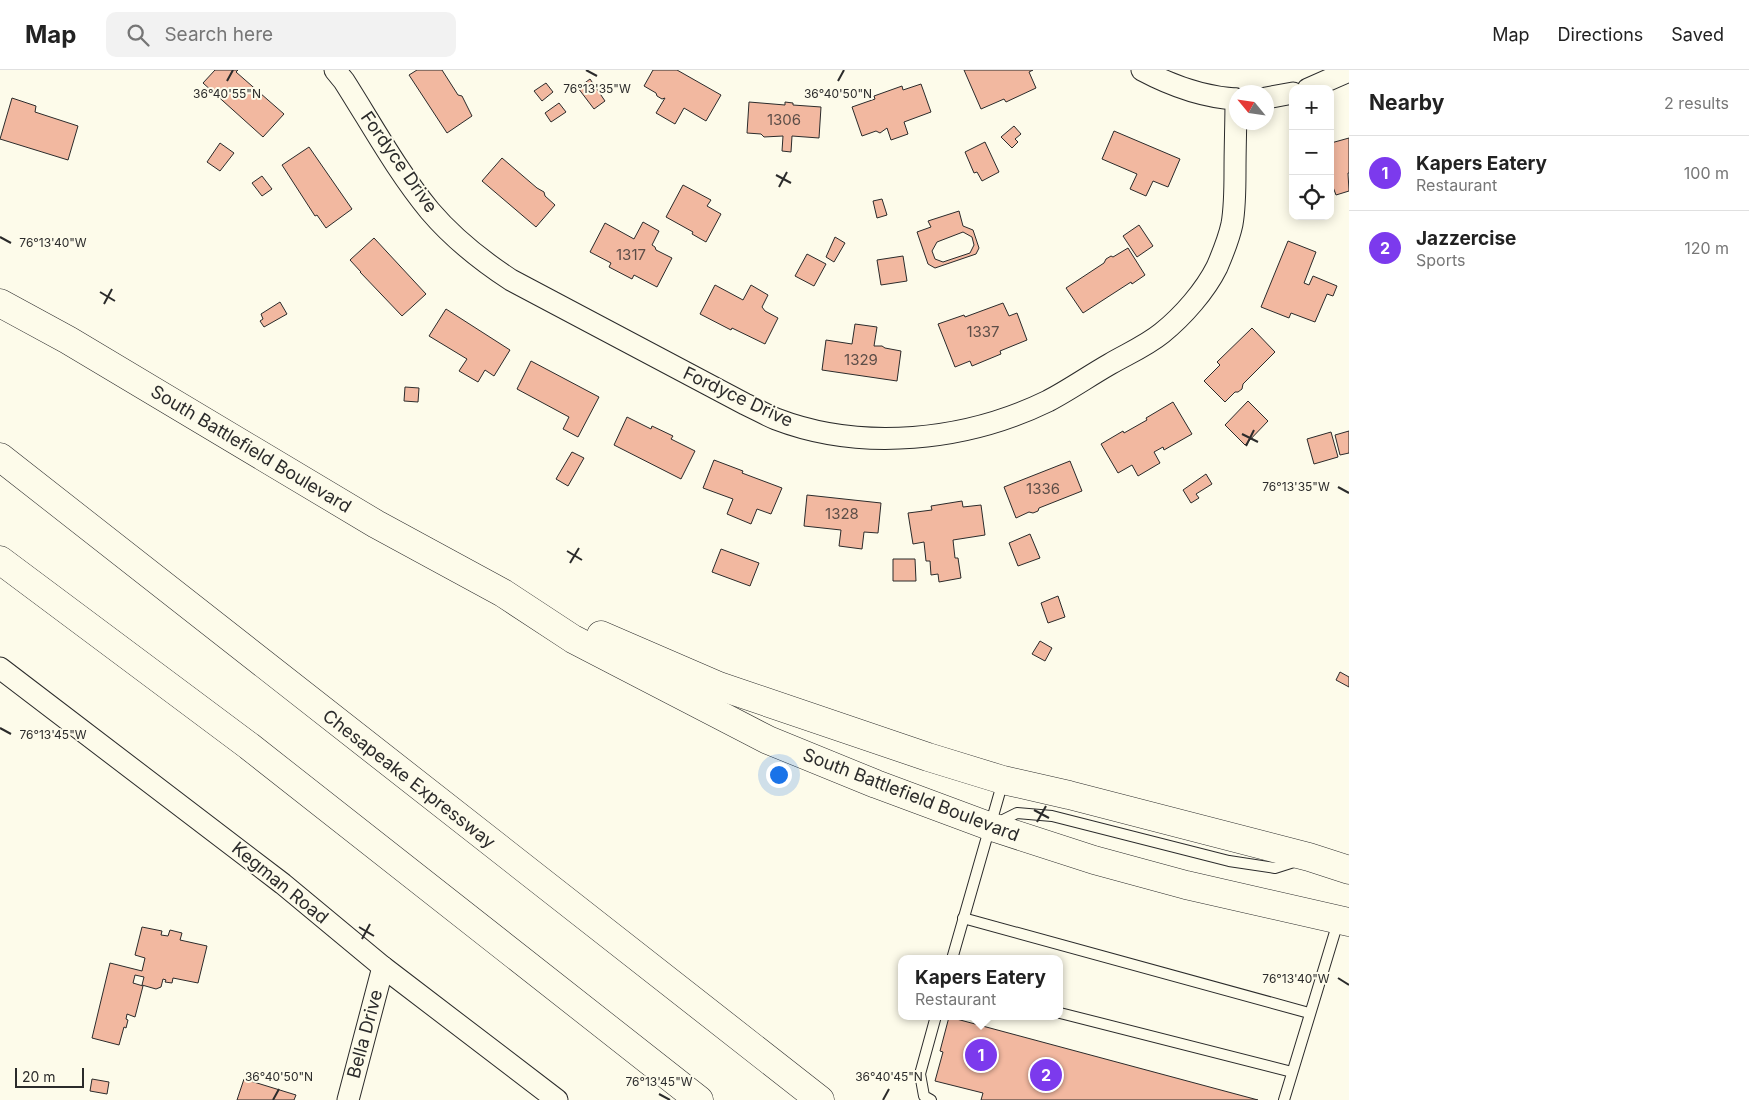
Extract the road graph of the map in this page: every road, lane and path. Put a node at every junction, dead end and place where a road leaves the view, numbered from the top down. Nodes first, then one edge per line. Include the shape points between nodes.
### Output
1 (335, 70) edge
2 (1142, 70) edge
3 (1349, 71) edge
4 (1317, 85) edge
5 (1289, 94) edge
6 (1274, 97) edge
7 (1229, 98) edge
8 (1236, 130) edge
9 (0, 303) edge
10 (0, 457) edge
11 (0, 560) edge
12 (503, 593) junction
13 (3, 676) edge
14 (1003, 780) junction
15 (989, 826) junction
16 (1309, 857) junction
17 (1349, 870) edge
18 (963, 918) junction
19 (1344, 921) edge
20 (953, 955) edge
21 (383, 967) junction
22 (1310, 1013) junction
23 (1063, 1014) edge
24 (935, 1020) edge
25 (1292, 1072) junction
26 (348, 1100) edge
27 (558, 1100) edge
28 (699, 1100) edge
29 (820, 1100) edge
30 (931, 1100) edge
31 (1284, 1100) edge

1 - 8 street, Fordyce Drive via 431,213 494,269 776,418 839,435 877,438 929,436 1009,418 1048,401 1161,334 1206,286 1226,244 1235,200
2 - 7 street via 1192,92
3 - 4 street
5 - 6 street
9 - 12 main road, South Battlefield Boulevard via 68,340 376,524
10 - 29 main road, Chesapeake Expressway
11 - 28 main road via 249,746
12 - 14 main road, South Battlefield Boulevard via 719,686
12 - 15 main road, South Battlefield Boulevard via 573,639 768,740
13 - 21 street, Kegman Road via 283,884
14 - 15 lane
14 - 16 main road, South Battlefield Boulevard
15 - 16 lane via 1017,812 1052,816 1229,861 1274,868
15 - 18 lane
15 - 19 main road, South Battlefield Boulevard via 1186,885
16 - 17 main road, South Battlefield Boulevard
18 - 20 lane
18 - 22 lane
19 - 22 lane
21 - 26 street, Bella Drive
21 - 27 street, Kegman Road
22 - 25 lane
23 - 25 lane
24 - 30 lane via 920,1074 924,1096
25 - 31 lane

